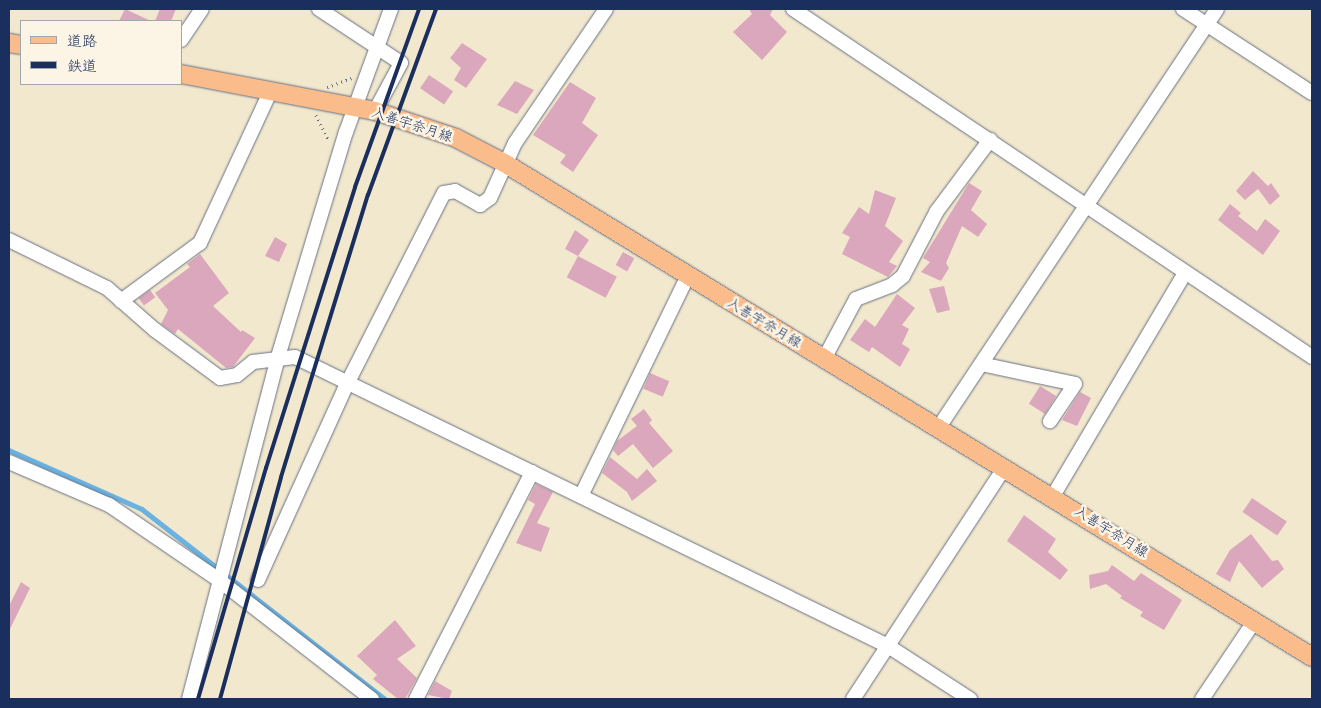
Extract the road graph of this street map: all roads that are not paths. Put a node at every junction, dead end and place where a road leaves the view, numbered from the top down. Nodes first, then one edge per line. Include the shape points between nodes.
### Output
1 (202, 9) edge
2 (319, 9) edge
3 (391, 9) edge
4 (606, 9) edge
5 (793, 9) edge
6 (1183, 9) edge
7 (1218, 9) edge
8 (1208, 23) junction
9 (182, 39) edge
10 (378, 48) junction
11 (182, 74) edge
12 (270, 92) junction
13 (1312, 93) edge
14 (354, 108) junction
15 (375, 111) junction
16 (990, 140) junction
17 (506, 164) junction
18 (1086, 202) junction
19 (9, 240) edge
20 (1185, 273) junction
21 (688, 276) junction
22 (121, 301) junction
23 (1312, 357) edge
24 (824, 359) junction
25 (277, 360) junction
26 (981, 364) junction
27 (348, 382) junction
28 (1050, 421) dead end
29 (939, 427) junction
30 (9, 462) edge
31 (1005, 467) junction
32 (532, 472) junction
33 (581, 496) junction
34 (1053, 496) junction
35 (219, 580) junction
36 (258, 580) dead end
37 (1255, 620) junction
38 (888, 646) junction
39 (1312, 657) edge
40 (189, 699) edge
41 (372, 699) edge
42 (416, 699) edge
43 (853, 699) edge
44 (970, 699) edge
45 (1202, 699) edge

1 - 9 street
2 - 10 street
3 - 10 street
4 - 17 street via 515,144
5 - 16 street
6 - 8 street
7 - 8 street
8 - 13 street
8 - 18 street
10 - 14 street
10 - 15 street via 401,63
11 - 12 main road, 入善宇奈月線
12 - 14 main road, 入善宇奈月線
12 - 22 street via 200,243
14 - 15 main road, 入善宇奈月線
14 - 25 street
15 - 17 main road, 入善宇奈月線 via 456,138
16 - 18 street
16 - 24 street via 937,211 902,276 892,285 856,299
17 - 21 main road, 入善宇奈月線
17 - 27 street via 490,198 480,205 455,191 444,193
18 - 20 street
18 - 26 street
19 - 22 street via 107,288
20 - 23 street
20 - 34 street
21 - 24 main road, 入善宇奈月線
21 - 33 street
22 - 25 street via 220,378 237,375 253,362
24 - 29 main road, 入善宇奈月線
25 - 27 street via 295,357
25 - 35 street
26 - 28 street via 1075,384
26 - 29 street
27 - 32 street
27 - 36 street
29 - 31 main road, 入善宇奈月線
30 - 35 street via 108,505
31 - 34 main road, 入善宇奈月線
31 - 38 street
32 - 33 street
32 - 42 street
33 - 38 street
34 - 37 main road, 入善宇奈月線
35 - 40 street
35 - 41 street
37 - 39 main road, 入善宇奈月線
37 - 45 street
38 - 43 street
38 - 44 street

